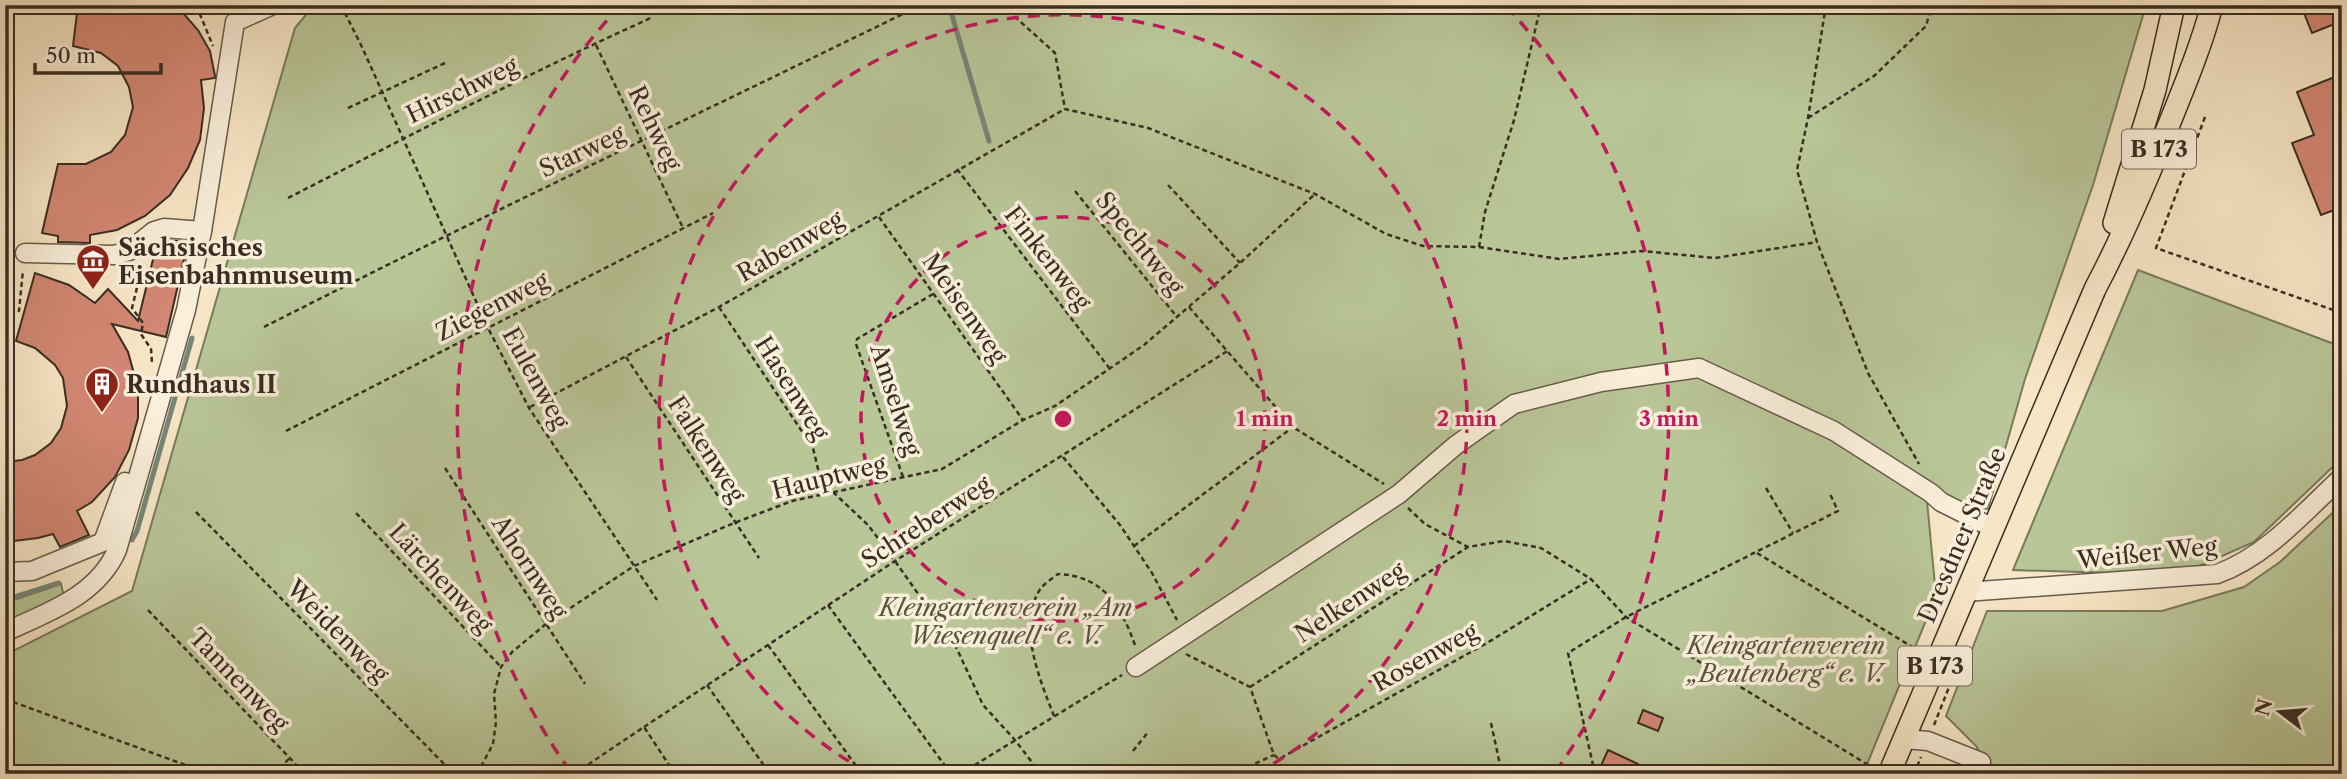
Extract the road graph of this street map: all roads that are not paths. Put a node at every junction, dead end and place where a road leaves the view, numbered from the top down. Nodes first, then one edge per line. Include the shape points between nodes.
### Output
1 (273, 5) edge
2 (2174, 5) edge
3 (2212, 5) edge
4 (202, 231) junction
5 (25, 253) road end
6 (2095, 289) junction
7 (2342, 477) edge
8 (125, 482) dead end
9 (1993, 528) junction
10 (110, 546) junction
11 (5, 572) edge
12 (1965, 592) junction
13 (5, 632) edge
14 (1139, 665) road end
15 (1904, 739) junction
16 (1981, 762) dead end
17 (1889, 774) edge

1 - 4 street via 235,22
2 - 6 main road, B 173 via 2155,90
3 - 6 main road, B 173 via 2122,239
4 - 5 street via 164,228 130,251 114,254
4 - 10 street via 186,310 141,438
6 - 9 main road, Dresdner Straße / B 173
7 - 12 street, Weißer Weg via 2268,545 2236,567 2217,573
8 - 10 street
9 - 12 main road, Dresdner Straße / B 173
9 - 14 street via 1941,502 1834,431 1699,368 1601,382 1514,404 1397,495
10 - 11 street via 32,571
10 - 13 street via 110,567 76,598
12 - 15 main road, Dresdner Straße / B 173
15 - 16 street via 1928,741
15 - 17 main road, Dresdner Straße / B 173

